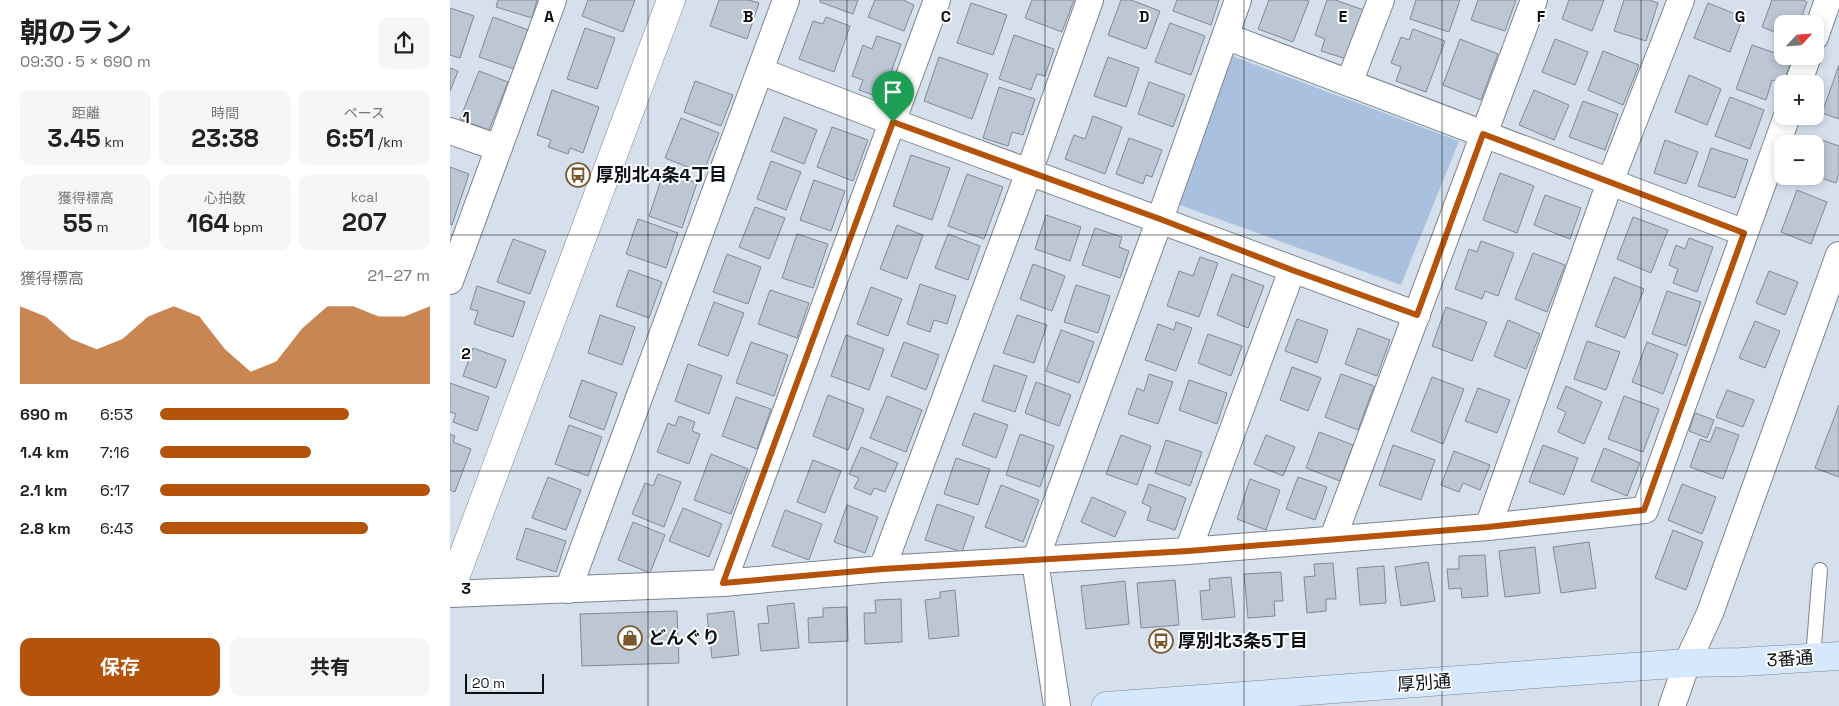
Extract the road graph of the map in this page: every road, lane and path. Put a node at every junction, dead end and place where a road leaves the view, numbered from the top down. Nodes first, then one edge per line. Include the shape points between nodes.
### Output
1 (553, 0) edge
2 (671, 0) edge
3 (786, 0) edge
4 (937, 0) edge
5 (1090, 0) edge
6 (1238, 0) edge
7 (1382, 0) edge
8 (1534, 0) edge
9 (1681, 0) edge
10 (1828, 0) edge
11 (1823, 15) edge
12 (1225, 36) junction
13 (760, 71) junction
14 (1349, 84) junction
15 (893, 122) junction
16 (1784, 125) edge
17 (450, 131) edge
18 (1483, 134) junction
19 (499, 148) junction
20 (1029, 172) junction
21 (1610, 182) junction
22 (1160, 219) junction
23 (1744, 233) junction
24 (1839, 255) edge
25 (1292, 270) junction
26 (450, 281) edge
27 (1417, 315) junction
28 (1488, 527) junction
29 (1332, 538) junction
30 (1188, 551) junction
31 (1035, 561) junction
32 (882, 569) junction
33 (1820, 570) dead end
34 (723, 583) junction
35 (568, 590) junction
36 (450, 592) edge
37 (1826, 657) edge
38 (1741, 662) joint
39 (1687, 663) junction
40 (1056, 706) edge
41 (1106, 706) edge
42 (1672, 706) edge

1 - 19 street
2 - 36 street
3 - 13 street
4 - 15 street
5 - 20 street
6 - 12 street
7 - 14 street
8 - 18 street
9 - 21 street
10 - 11 street
12 - 14 street
12 - 22 street
13 - 15 street
13 - 35 street
14 - 18 street
15 - 20 street
15 - 34 street
16 - 23 street
17 - 19 street
18 - 21 street
18 - 27 street
19 - 26 street
20 - 22 street
20 - 32 street
21 - 23 street
21 - 28 street
22 - 25 street
22 - 31 street
23 - 28 street via 1644,510
24 - 39 street via 1710,612
25 - 27 street
25 - 30 street
27 - 29 street
28 - 29 street
29 - 30 street
30 - 31 street
31 - 32 street
31 - 40 street
32 - 34 street
33 - 37 lane
34 - 35 street
35 - 36 street
37 - 38 main road, 3番通
38 - 39 main road, 厚別通
39 - 41 main road, 厚別通
39 - 42 street

